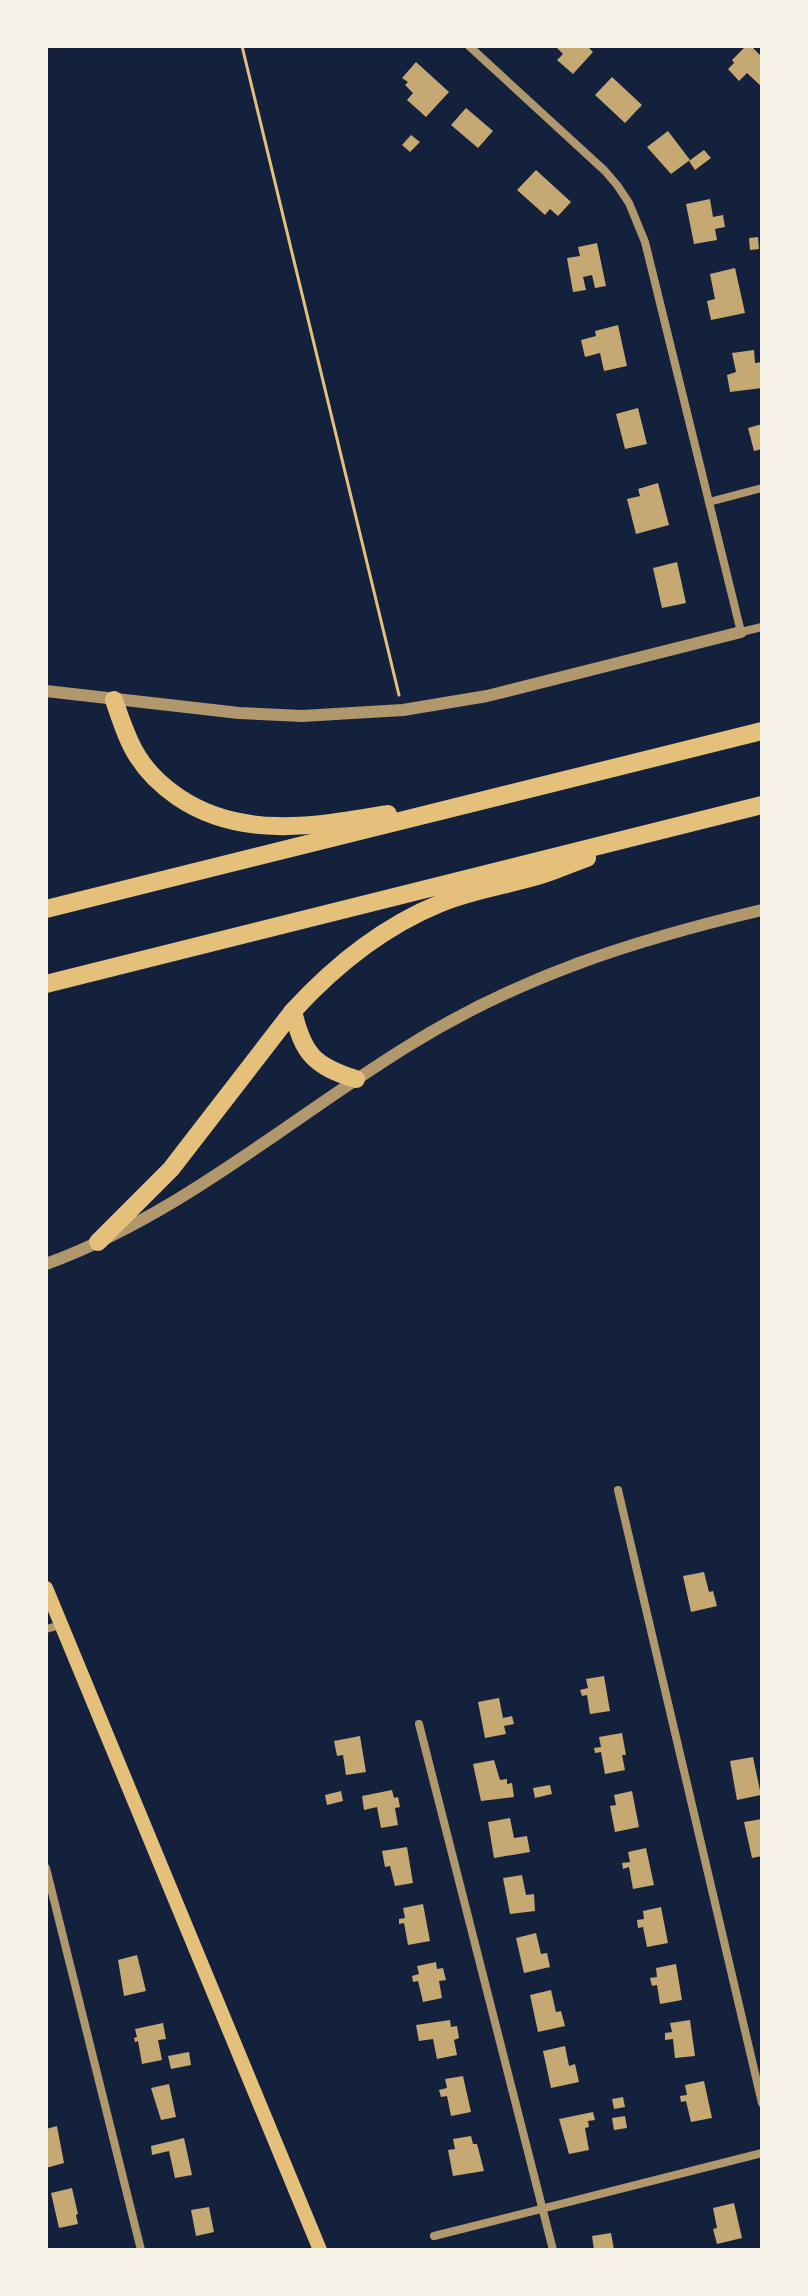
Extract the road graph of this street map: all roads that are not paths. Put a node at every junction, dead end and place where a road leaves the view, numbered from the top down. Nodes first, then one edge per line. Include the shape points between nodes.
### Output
1 (469, 46) edge
2 (762, 488) edge
3 (709, 502) junction
4 (762, 627) edge
5 (741, 632) junction
6 (46, 691) edge
7 (114, 700) junction
8 (762, 731) edge
9 (568, 781) junction
10 (762, 805) edge
11 (665, 829) junction
12 (46, 909) edge
13 (762, 910) edge
14 (46, 984) edge
15 (293, 1011) junction
16 (356, 1079) junction
17 (98, 1242) junction
18 (46, 1264) edge
19 (618, 1490) dead end
20 (46, 1588) edge
21 (61, 1625) junction
22 (46, 1629) edge
23 (419, 1724) dead end
24 (46, 1868) edge
25 (762, 2103) edge
26 (762, 2153) edge
27 (543, 2208) junction
28 (434, 2236) dead end
29 (141, 2250) edge
30 (320, 2250) edge
31 (553, 2250) edge

1 - 3 street via 591,156 629,203 645,242
2 - 3 street
3 - 5 street
4 - 5 street
5 - 7 street via 487,696 403,710 302,716
6 - 7 street
7 - 9 highway via 137,756 164,786 210,814 253,825 331,824
8 - 9 highway
9 - 12 highway
10 - 11 highway
11 - 14 highway
11 - 15 highway via 411,917 362,947
13 - 16 street via 643,941 543,976 459,1016
15 - 16 highway via 309,1055 333,1072
15 - 17 highway via 171,1169
16 - 17 street via 194,1189
17 - 18 street
19 - 25 street
20 - 21 main road
21 - 22 street
21 - 30 main road
23 - 27 street
24 - 29 street
26 - 27 street
27 - 28 street
27 - 31 street

